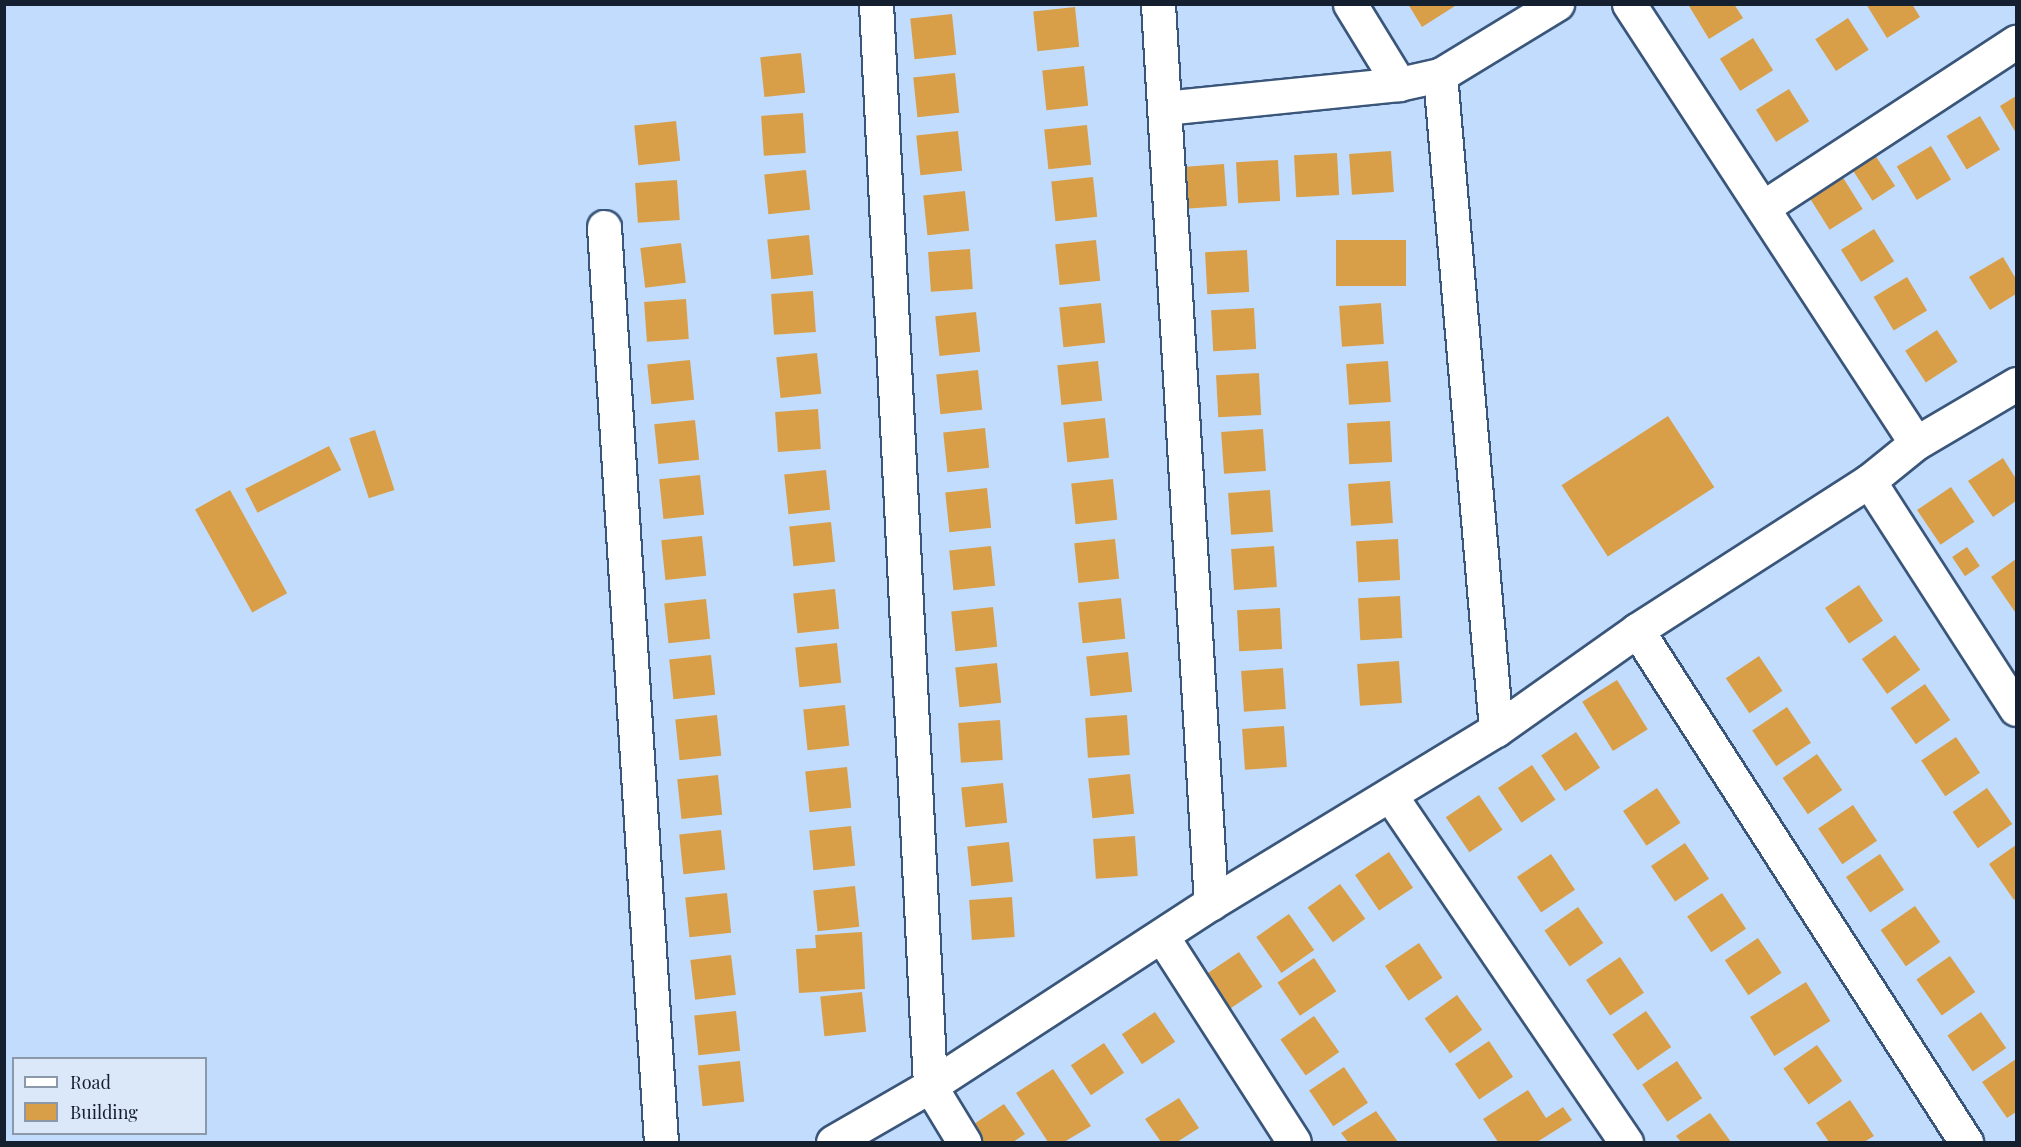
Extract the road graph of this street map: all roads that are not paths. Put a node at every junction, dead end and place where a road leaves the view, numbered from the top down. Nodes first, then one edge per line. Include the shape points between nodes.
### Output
1 (876, 4) edge
2 (1158, 4) edge
3 (1350, 4) edge
4 (1557, 4) edge
5 (1629, 4) edge
6 (2016, 42) edge
7 (1440, 75) junction
8 (1399, 84) junction
9 (1164, 108) junction
10 (1765, 206) junction
11 (604, 227) dead end
12 (2016, 384) edge
13 (1916, 443) junction
14 (1869, 482) junction
15 (1637, 630) junction
16 (2016, 709) edge
17 (1496, 730) junction
18 (1390, 795) junction
19 (1211, 903) junction
20 (1163, 938) junction
21 (930, 1086) junction
22 (662, 1143) edge
23 (833, 1143) edge
24 (964, 1143) edge
25 (1294, 1143) edge
26 (1626, 1143) edge
27 (1965, 1143) edge

1 - 21 street
2 - 9 street
3 - 8 street
4 - 7 street
5 - 10 street
6 - 10 street
7 - 8 street
7 - 17 street
8 - 9 street
9 - 19 street
10 - 13 street
11 - 22 street
12 - 13 street
13 - 14 street
14 - 15 street
14 - 16 street
15 - 17 street
15 - 27 street
17 - 18 street
18 - 19 street
18 - 26 street
19 - 20 street
20 - 21 street
20 - 25 street
21 - 23 street
21 - 24 street

